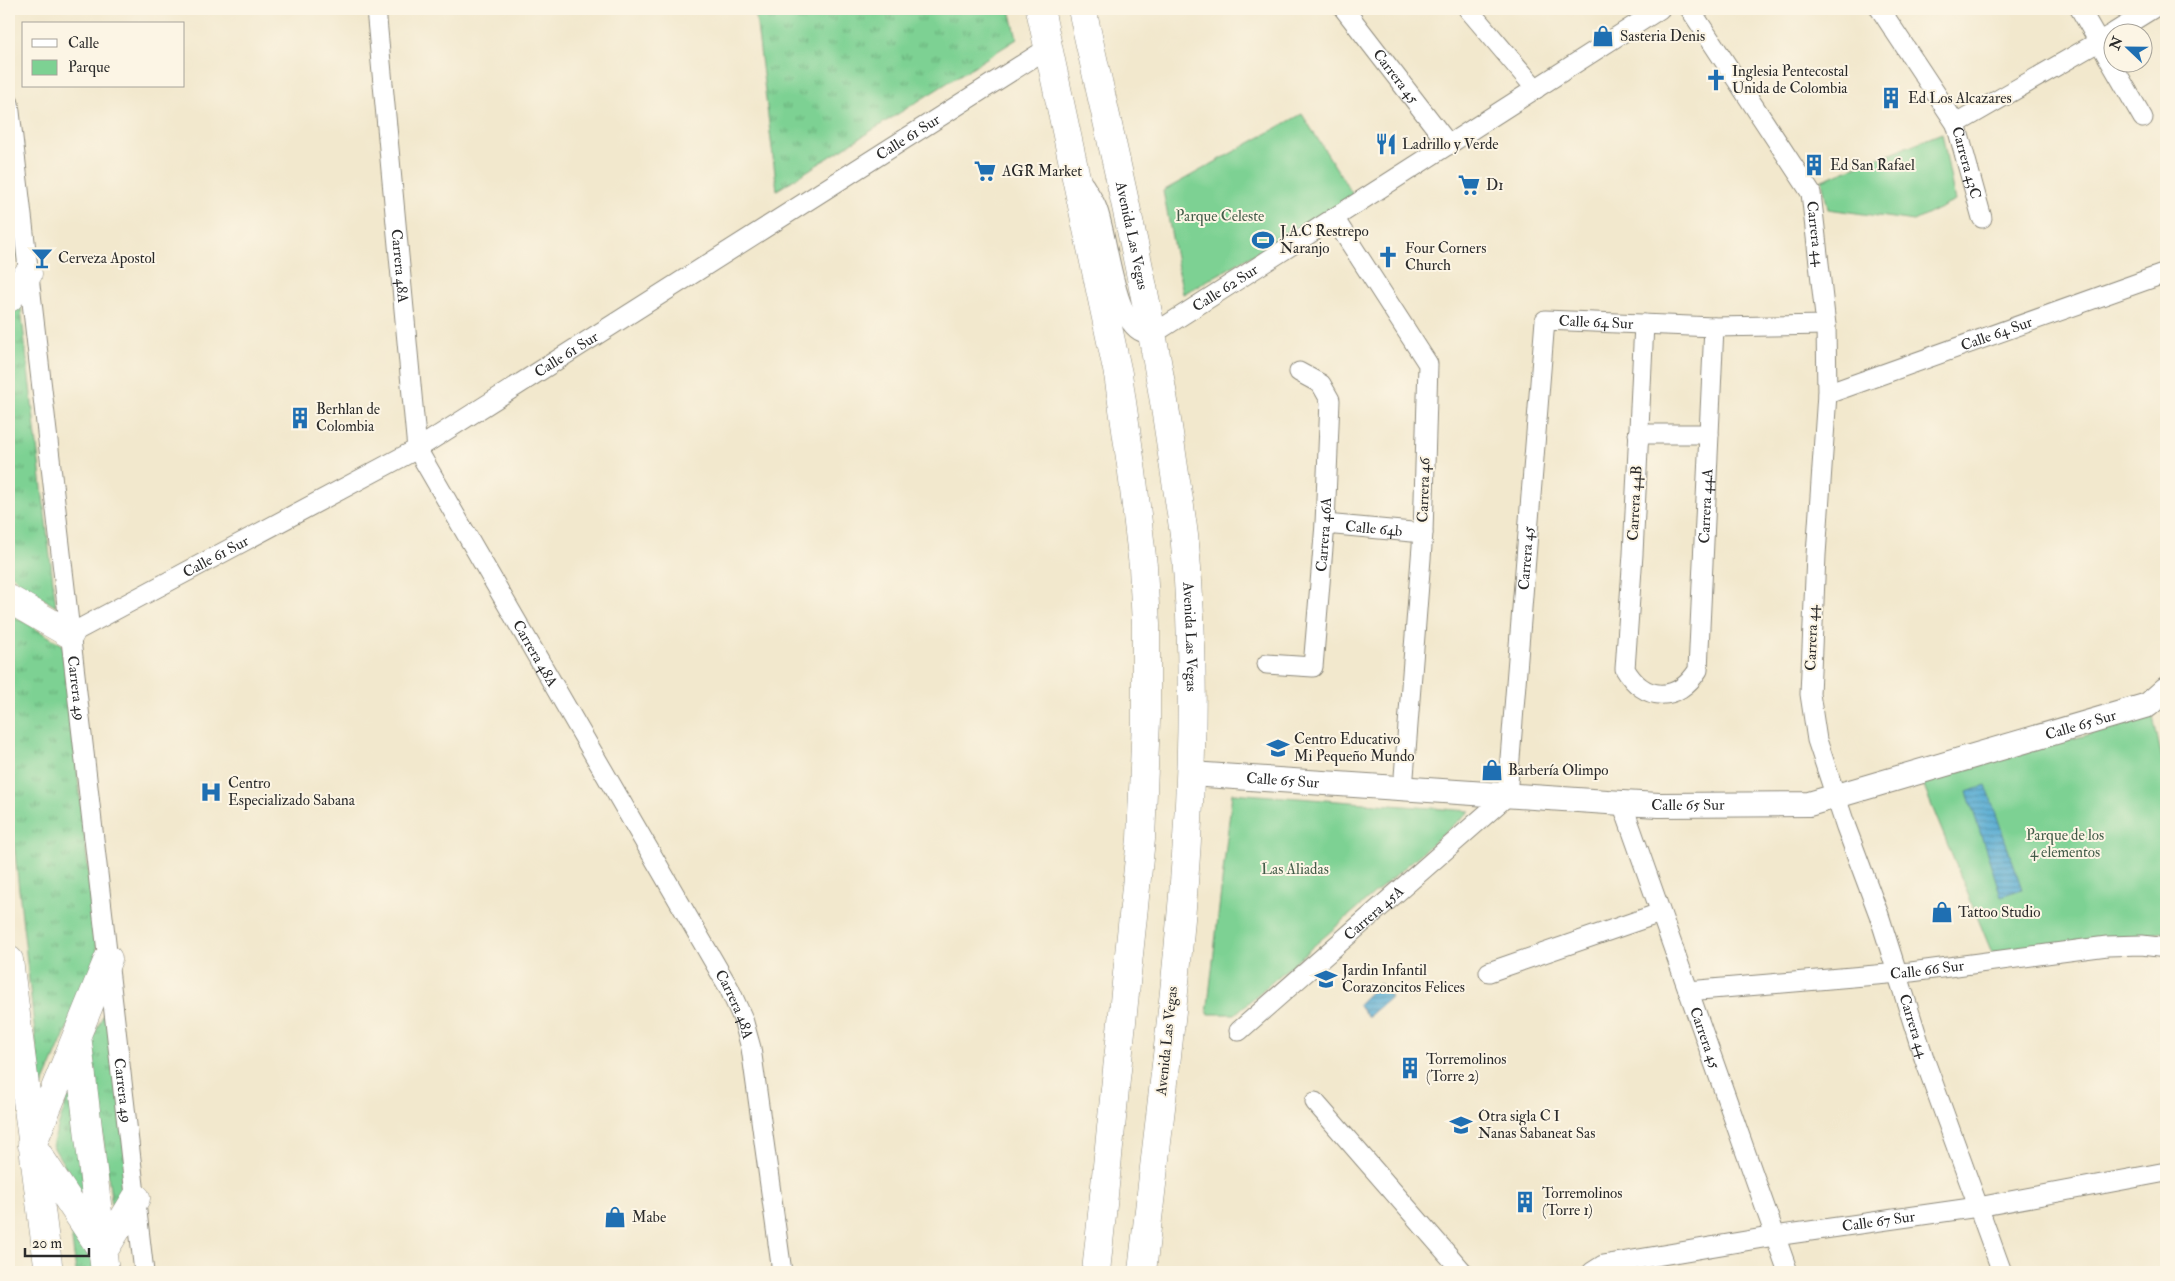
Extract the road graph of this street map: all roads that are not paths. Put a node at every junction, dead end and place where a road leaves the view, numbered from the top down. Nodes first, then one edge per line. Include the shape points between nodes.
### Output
1 (376, 9) edge
2 (1040, 9) edge
3 (1082, 9) edge
4 (1344, 9) edge
5 (1468, 9) edge
6 (1660, 9) edge
7 (1690, 9) edge
8 (1880, 9) edge
9 (2080, 9) edge
10 (2152, 9) edge
11 (2131, 22) edge
12 (2102, 29) edge
13 (2102, 40) edge
14 (1048, 48) junction
15 (2115, 72) edge
16 (1536, 89) junction
17 (9, 103) edge
18 (2143, 118) dead end
19 (1956, 124) junction
20 (1449, 145) junction
21 (1074, 168) junction
22 (1334, 218) junction
23 (1982, 218) dead end
24 (2166, 273) edge
25 (28, 274) junction
26 (9, 298) edge
27 (1545, 320) joint
28 (1644, 324) junction
29 (1826, 325) junction
30 (1714, 327) junction
31 (1153, 334) junction
32 (1298, 372) dead end
33 (1827, 394) junction
34 (1638, 434) junction
35 (1709, 434) junction
36 (418, 448) junction
37 (1325, 524) junction
38 (1423, 533) junction
39 (9, 599) edge
40 (70, 634) junction
41 (1267, 664) dead end
42 (1690, 682) joint
43 (2166, 689) edge
44 (1191, 774) junction
45 (1403, 789) junction
46 (1508, 796) junction
47 (1835, 796) junction
48 (1622, 804) junction
49 (1660, 914) junction
50 (2166, 948) edge
51 (108, 959) junction
52 (9, 960) edge
53 (1489, 972) dead end
54 (1898, 973) junction
55 (1688, 992) junction
56 (1239, 1031) dead end
57 (77, 1034) junction
58 (1315, 1102) dead end
59 (32, 1144) junction
60 (2166, 1172) edge
61 (136, 1198) junction
62 (1978, 1207) junction
63 (1775, 1236) junction
64 (104, 1262) edge
65 (48, 1272) edge
66 (144, 1272) edge
67 (782, 1272) edge
68 (1096, 1272) edge
69 (1142, 1272) edge
70 (1463, 1272) edge
71 (1592, 1272) edge
72 (1788, 1272) edge
73 (2002, 1272) edge

1 - 36 street, Carrera 48A
2 - 14 main road
3 - 31 main road, Avenida Las Vegas
4 - 20 street, Carrera 45
5 - 16 street
6 - 16 street, Calle 62 Sur
7 - 29 street, Carrera 44 via 1811,193
8 - 19 street, Carrera 43C
9 - 12 street
10 - 11 street
13 - 19 street
14 - 21 main road
14 - 36 street, Calle 61 Sur
15 - 18 street
16 - 20 street, Calle 62 Sur
17 - 25 street, Carrera 49
19 - 23 street, Carrera 43C
20 - 22 street, Calle 62 Sur
21 - 31 street via 1097,208 1118,297 1125,312 1141,332
21 - 68 main road via 1118,374 1143,566 1146,625 1141,839
22 - 31 street, Calle 62 Sur
22 - 38 street, Carrera 46 via 1428,364
24 - 33 street, Calle 64 Sur
25 - 26 main road
25 - 40 street, Carrera 49
27 - 28 street, Calle 64 Sur
27 - 46 street, Carrera 45
28 - 30 street, Calle 64 Sur
28 - 34 street, Carrera 44B
29 - 30 street, Calle 64 Sur
29 - 33 street, Carrera 44
30 - 35 street, Carrera 44A
31 - 44 main road, Avenida Las Vegas via 1185,542
32 - 37 street, Carrera 46A via 1322,384 1330,400
33 - 47 street, Carrera 44 via 1810,694 1817,740
34 - 35 street
34 - 42 street, Carrera 44B via 1625,669 1632,681 1653,694 1681,690
35 - 42 street, Carrera 44A via 1698,670
36 - 40 street, Calle 61 Sur
36 - 67 street, Carrera 48A via 713,959 740,1012 755,1070
37 - 38 street, Calle 64b
37 - 41 street, Carrera 46A via 1313,667
38 - 45 street, Carrera 46
39 - 40 main road
40 - 51 street, Carrera 49
43 - 47 street, Calle 65 Sur via 2148,705
44 - 45 street, Calle 65 Sur
44 - 69 main road, Avenida Las Vegas via 1183,889
45 - 46 street, Calle 65 Sur
46 - 48 street, Calle 65 Sur
46 - 56 street, Carrera 45A
47 - 48 street, Calle 65 Sur via 1809,804
47 - 54 street, Carrera 44
48 - 49 street, Carrera 45
49 - 53 street
49 - 55 street, Carrera 45
50 - 54 street, Calle 66 Sur via 2107,946
51 - 57 main road
51 - 61 street, Carrera 49
52 - 59 main road
54 - 55 street, Calle 66 Sur
54 - 62 street, Carrera 44 via 1924,1058
55 - 63 street, Carrera 45
57 - 59 main road
57 - 64 main road
58 - 70 street
59 - 64 main road
59 - 65 main road
60 - 62 street, Calle 67 Sur
61 - 64 main road
61 - 66 street, Carrera 49
62 - 63 street, Calle 67 Sur
62 - 73 street, Carrera 44
63 - 71 street, Calle 67 Sur via 1603,1266
63 - 72 street, Carrera 45

